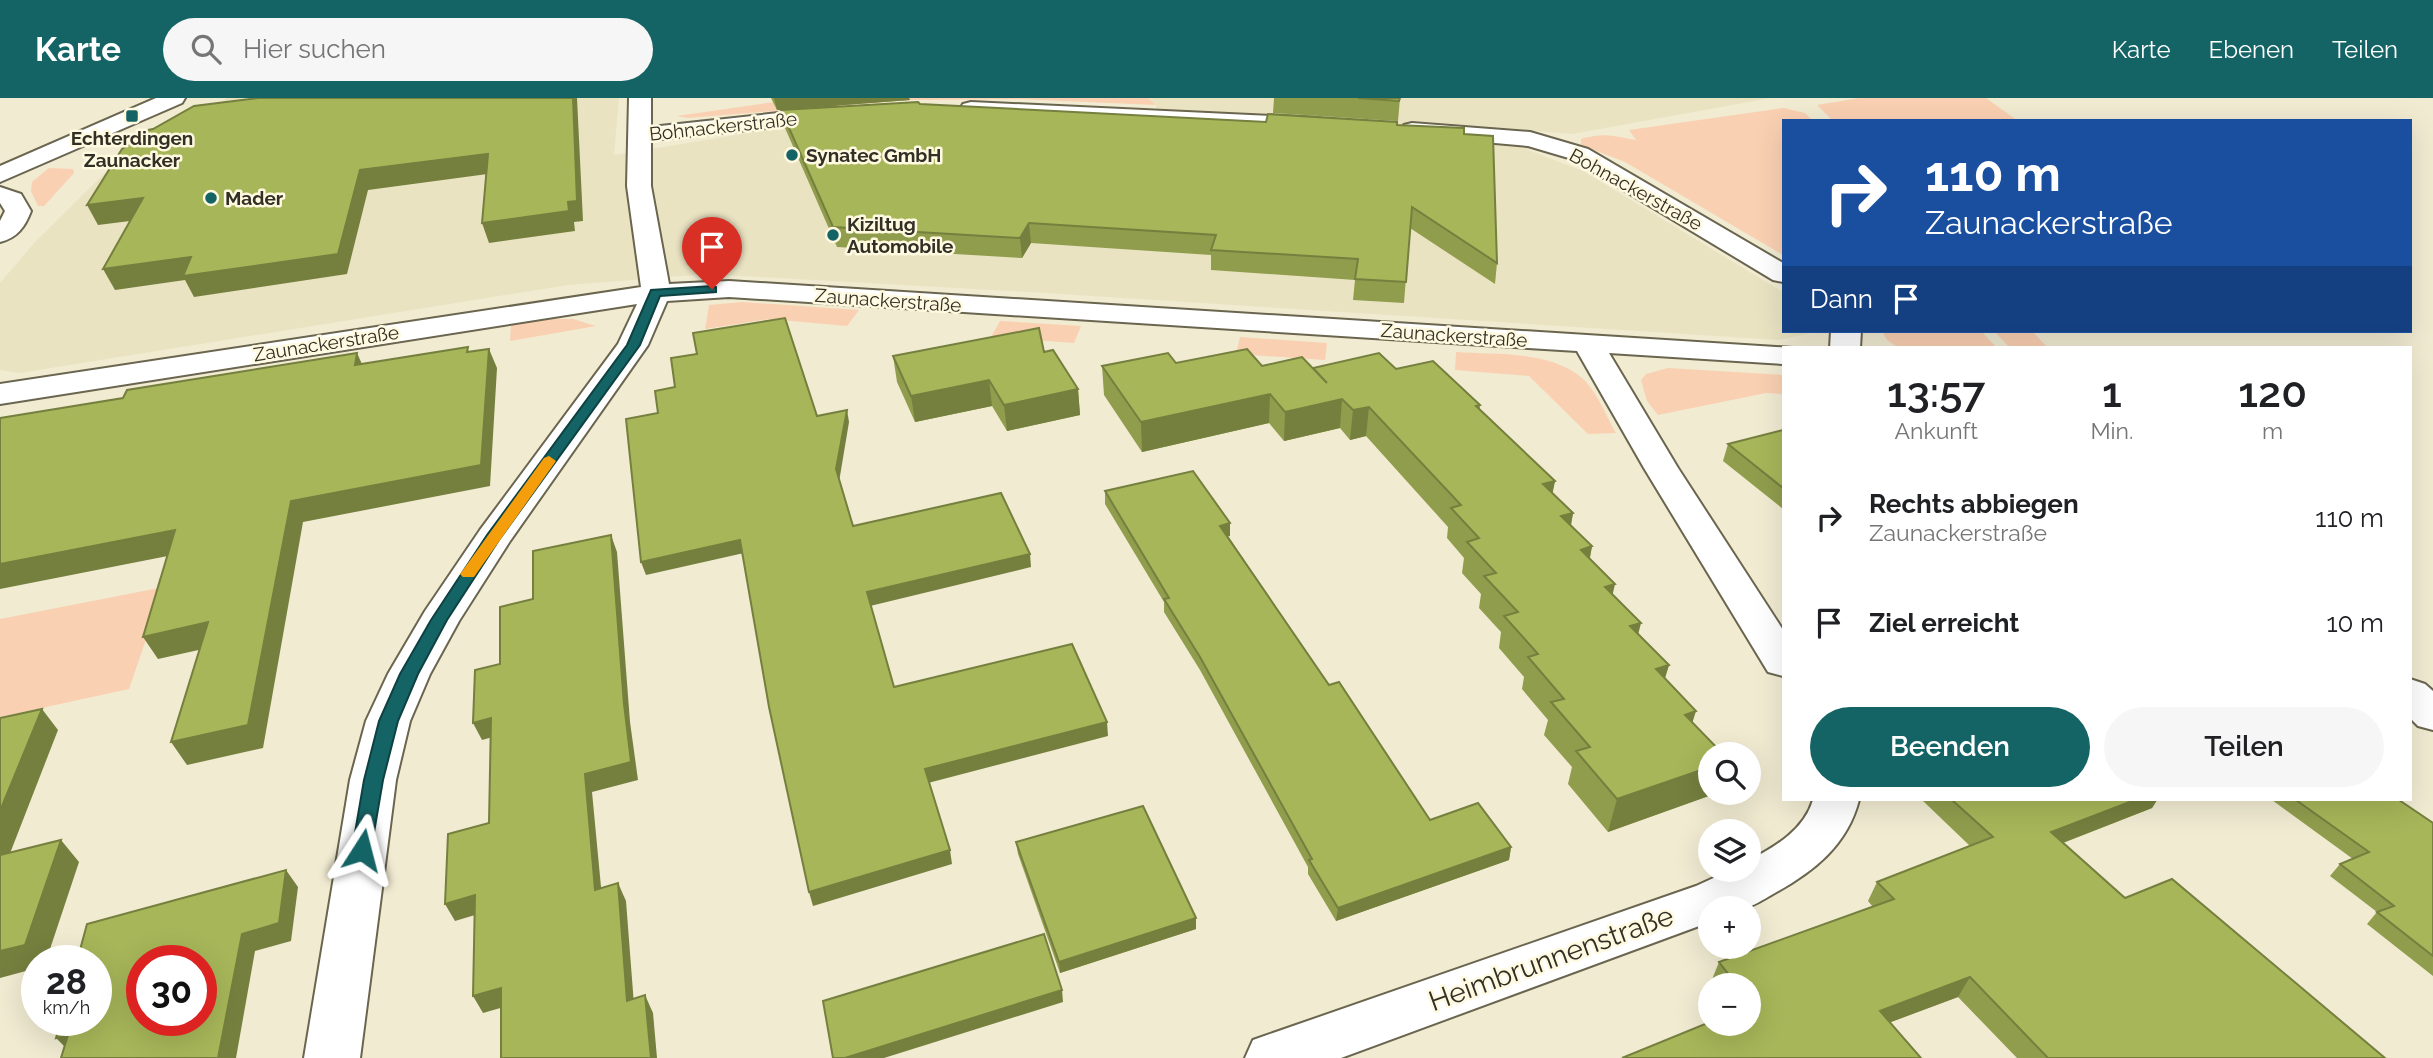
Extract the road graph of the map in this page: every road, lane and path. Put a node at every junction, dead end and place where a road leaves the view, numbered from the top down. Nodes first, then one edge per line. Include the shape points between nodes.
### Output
1 (174, 98) edge
2 (640, 98) edge
3 (1184, 107) edge
4 (948, 109) edge
5 (858, 113) edge
6 (1336, 126) edge
7 (1389, 129) edge
8 (638, 135) junction
9 (0, 175) edge
10 (0, 194) edge
11 (0, 234) edge
12 (1782, 273) edge
13 (656, 293) junction
14 (1588, 344) junction
15 (1782, 355) edge
16 (0, 394) edge
17 (1782, 660) edge
18 (2412, 696) edge
19 (2433, 715) edge
20 (1836, 801) edge
21 (331, 1058) edge
22 (1273, 1058) edge

1 - 9 street
2 - 8 street
3 - 4 street
3 - 6 street
5 - 8 street, Bohnackerstraße
7 - 12 street, Bohnackerstraße via 1530,139 1580,154
8 - 13 street via 639,186
10 - 11 street via 12,199 19,211 13,224
13 - 14 street, Zaunackerstraße via 729,289
13 - 16 street, Zaunackerstraße
13 - 21 street via 633,345 439,620 388,721 371,793
14 - 15 street, Zaunackerstraße
14 - 17 street
18 - 19 street
20 - 22 street, Heimbrunnenstraße via 1820,834 1793,858 1714,900

